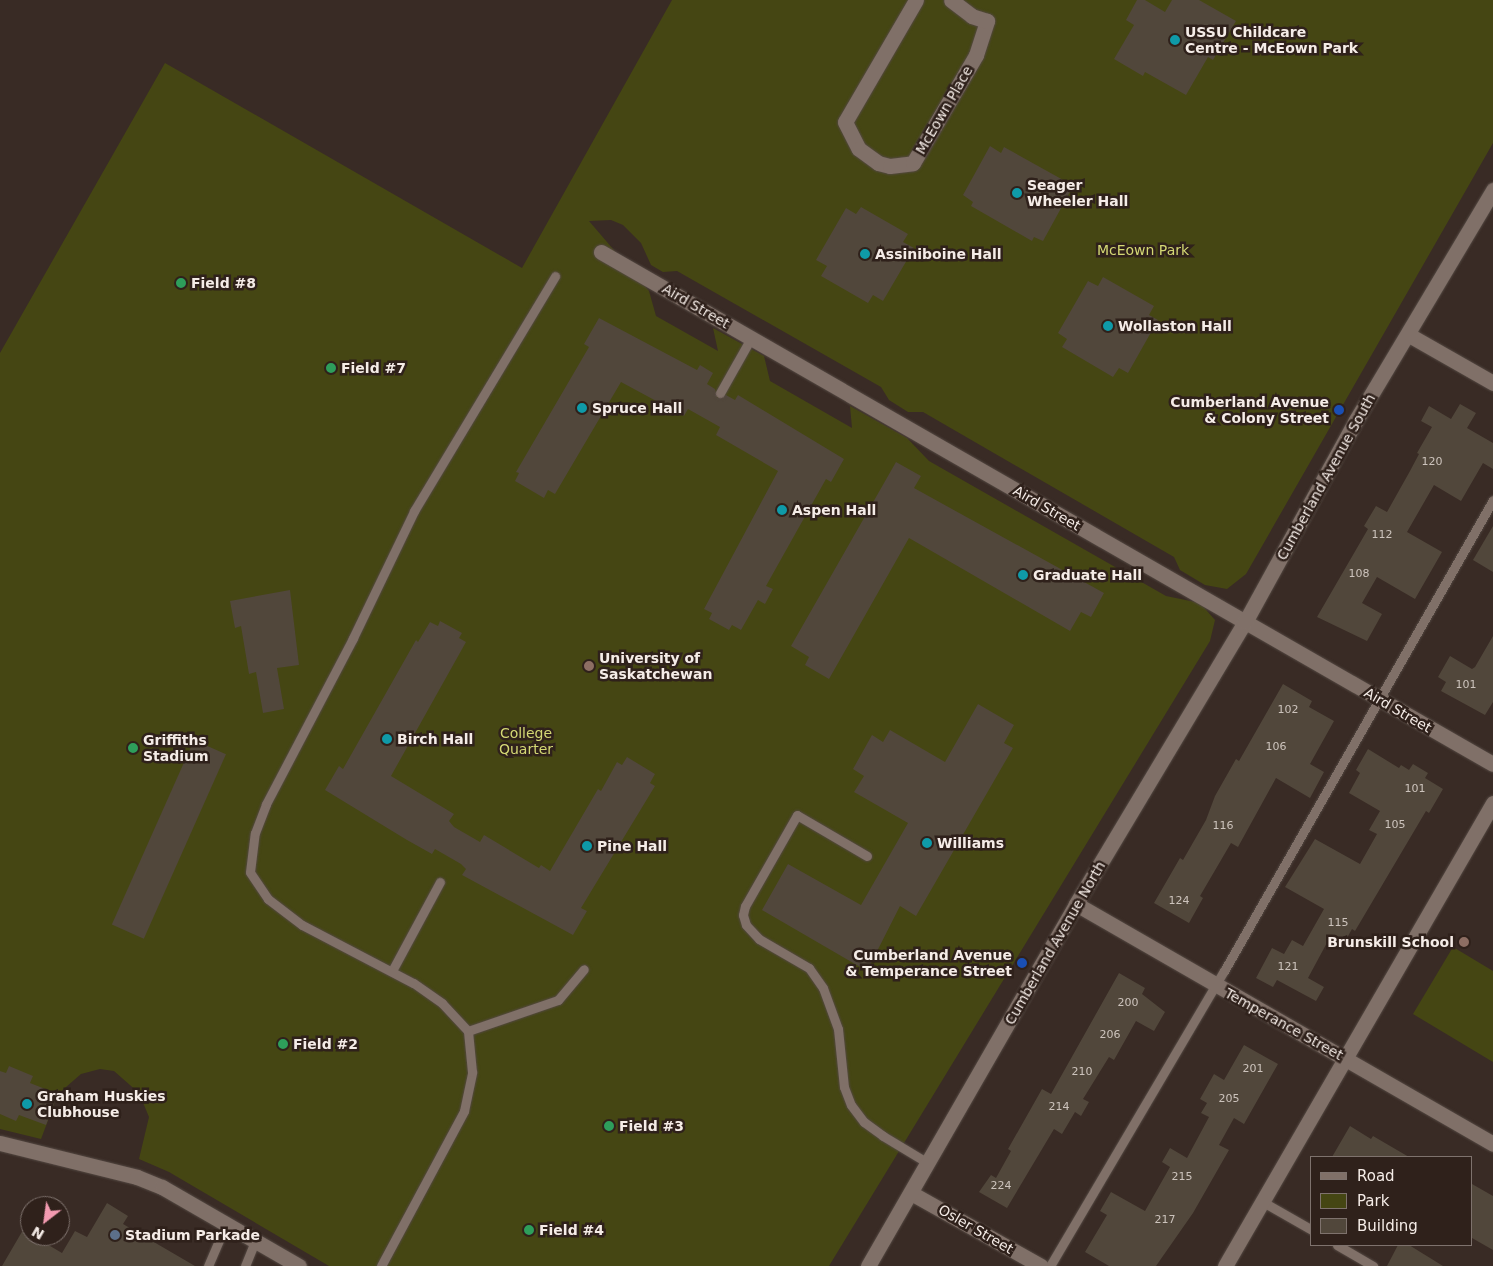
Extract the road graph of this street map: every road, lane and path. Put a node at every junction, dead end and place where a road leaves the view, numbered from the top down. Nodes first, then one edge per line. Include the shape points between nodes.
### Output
1 (916, 0) edge
2 (950, 0) edge
3 (1493, 190) edge
4 (601, 252) dead end
5 (556, 276) dead end
6 (1409, 335) junction
7 (751, 338) junction
8 (1493, 383) edge
9 (720, 393) dead end
10 (1493, 500) edge
11 (1245, 622) junction
12 (1379, 699) junction
13 (1493, 764) edge
14 (1493, 803) edge
15 (867, 856) dead end
16 (440, 882) dead end
17 (1076, 904) junction
18 (584, 969) dead end
19 (392, 971) junction
20 (1216, 986) junction
21 (468, 1031) junction
22 (1346, 1058) junction
23 (0, 1143) edge
24 (1493, 1144) edge
25 (928, 1163) junction
26 (911, 1192) junction
27 (1262, 1202) junction
28 (226, 1224) junction
29 (1310, 1229) edge
30 (255, 1241) junction
31 (1339, 1246) edge
32 (208, 1266) edge
33 (245, 1266) edge
34 (299, 1266) edge
35 (381, 1266) edge
36 (868, 1266) edge
37 (1040, 1266) edge
38 (1050, 1266) edge
39 (1225, 1266) edge
40 (1374, 1266) edge

1 - 2 street, McEown Place via 845,122 859,150 878,163 890,166 913,163 976,55 986,22
3 - 6 street, Cumberland Avenue South
4 - 7 street, Aird Street
5 - 19 lane via 414,511 353,638 266,804 255,833 250,872 268,899 302,925
6 - 8 street
6 - 11 street, Cumberland Avenue South via 1356,420
7 - 9 lane
7 - 11 street, Aird Street
10 - 12 lane
11 - 12 street, Aird Street
11 - 17 street, Cumberland Avenue North
12 - 13 street, Aird Street
12 - 20 lane
14 - 22 street
15 - 25 lane via 797,815 745,906 743,915 758,939 809,968 823,988 838,1029 844,1087 851,1105 864,1122 882,1136
16 - 19 lane
17 - 20 street, Temperance Street
17 - 25 street, Cumberland Avenue North
18 - 21 lane via 558,1000
19 - 21 lane via 442,1003
20 - 22 street, Temperance Street
20 - 38 lane
21 - 35 lane via 472,1072 464,1111
22 - 24 street, Temperance Street
22 - 27 street
23 - 28 street via 137,1177
25 - 26 street, Cumberland Avenue North
26 - 36 street, Cumberland Avenue North
26 - 37 street, Osler Street
27 - 29 lane
27 - 39 street
28 - 30 street
28 - 32 lane
30 - 33 lane
30 - 34 street
31 - 40 lane

